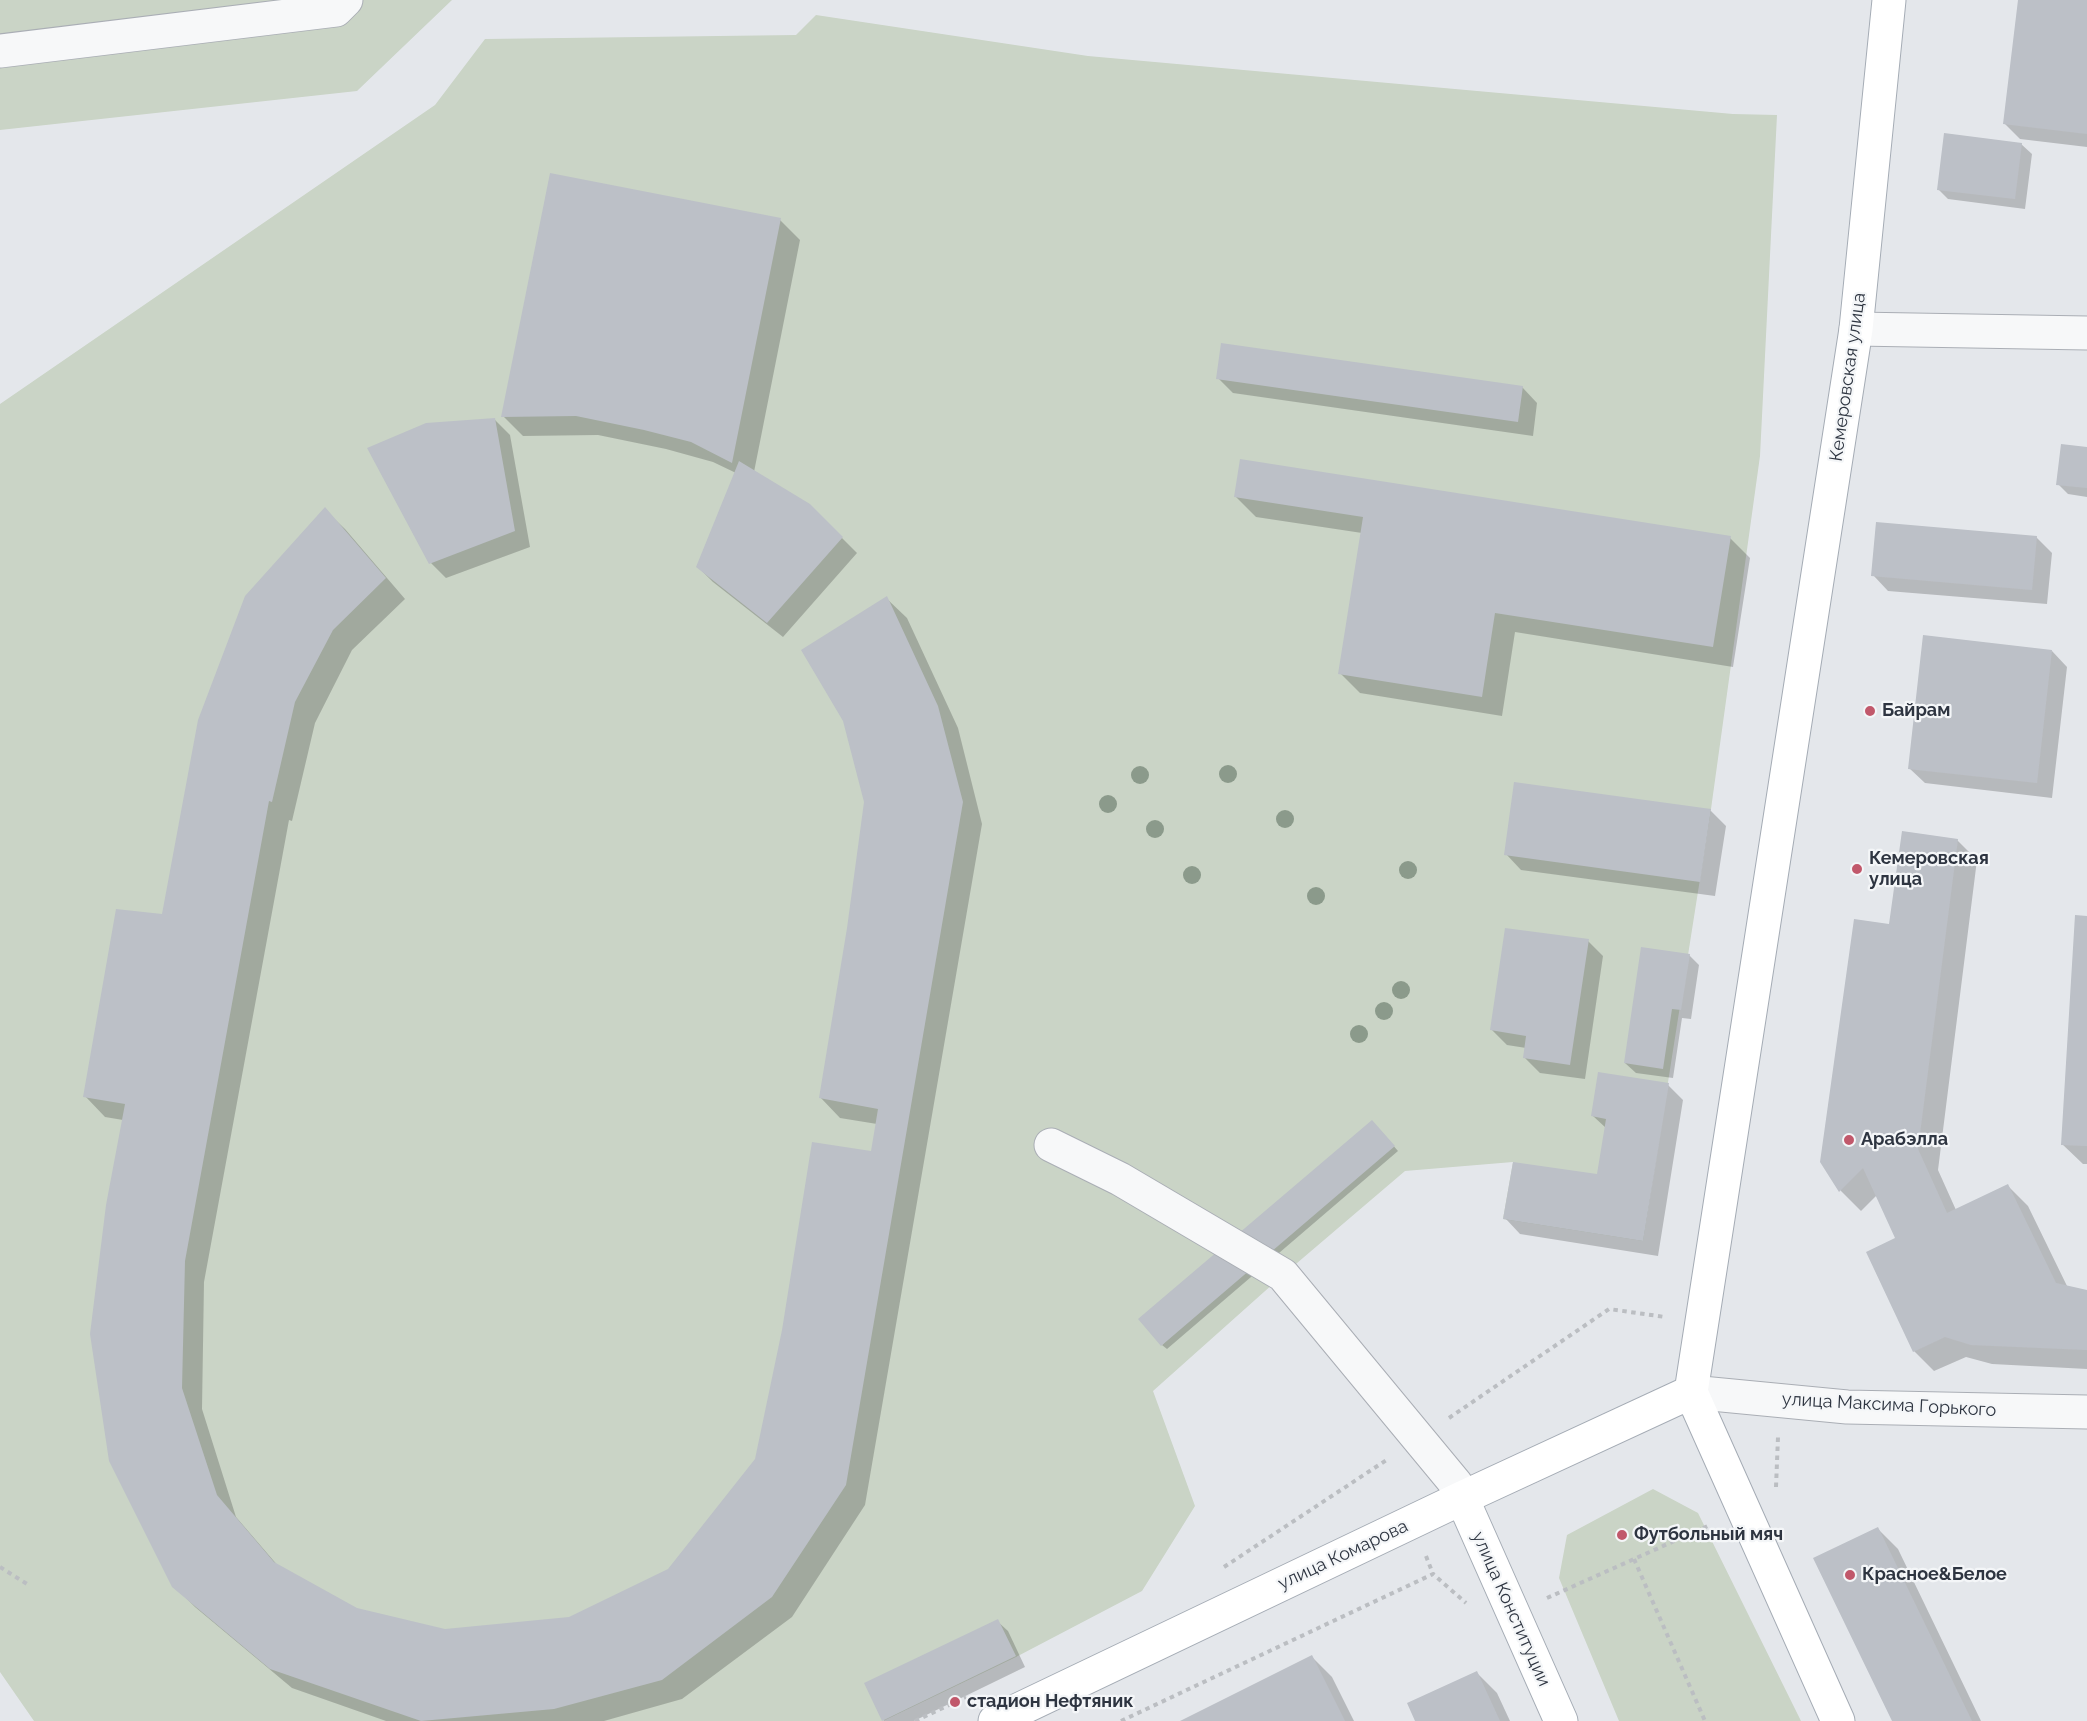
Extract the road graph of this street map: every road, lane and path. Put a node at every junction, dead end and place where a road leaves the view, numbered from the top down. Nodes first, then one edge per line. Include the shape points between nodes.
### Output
1 (346, 0) edge
2 (1889, 0) edge
3 (0, 51) edge
4 (1856, 329) junction
5 (2087, 333) edge
6 (1051, 1145) dead end
7 (1668, 1317) dead end
8 (1692, 1392) junction
9 (2087, 1412) edge
10 (1419, 1439) junction
11 (1462, 1497) junction
12 (1716, 1522) dead end
13 (1634, 1559) junction
14 (0, 1567) edge
15 (1215, 1573) dead end
16 (27, 1584) dead end
17 (1538, 1602) dead end
18 (1473, 1609) dead end
19 (974, 1693) dead end
20 (915, 1721) edge
21 (995, 1721) edge
22 (1121, 1721) edge
23 (1561, 1721) edge
24 (1705, 1721) edge
25 (1838, 1721) edge

1 - 3 street via 336,10
2 - 4 main road, Кемеровская улица
4 - 5 street
4 - 8 main road, Кемеровская улица
6 - 10 street via 1120,1179 1283,1275
7 - 10 path via 1609,1309
8 - 9 street, улица Максима Горького via 1847,1407
8 - 11 main road, улица Комарова
8 - 25 main road
10 - 11 street
10 - 15 path
11 - 21 main road, улица Комарова
11 - 23 main road, улица Конституции
12 - 13 path
13 - 17 path
13 - 24 path
14 - 16 path
18 - 22 path via 1433,1574
19 - 20 path

